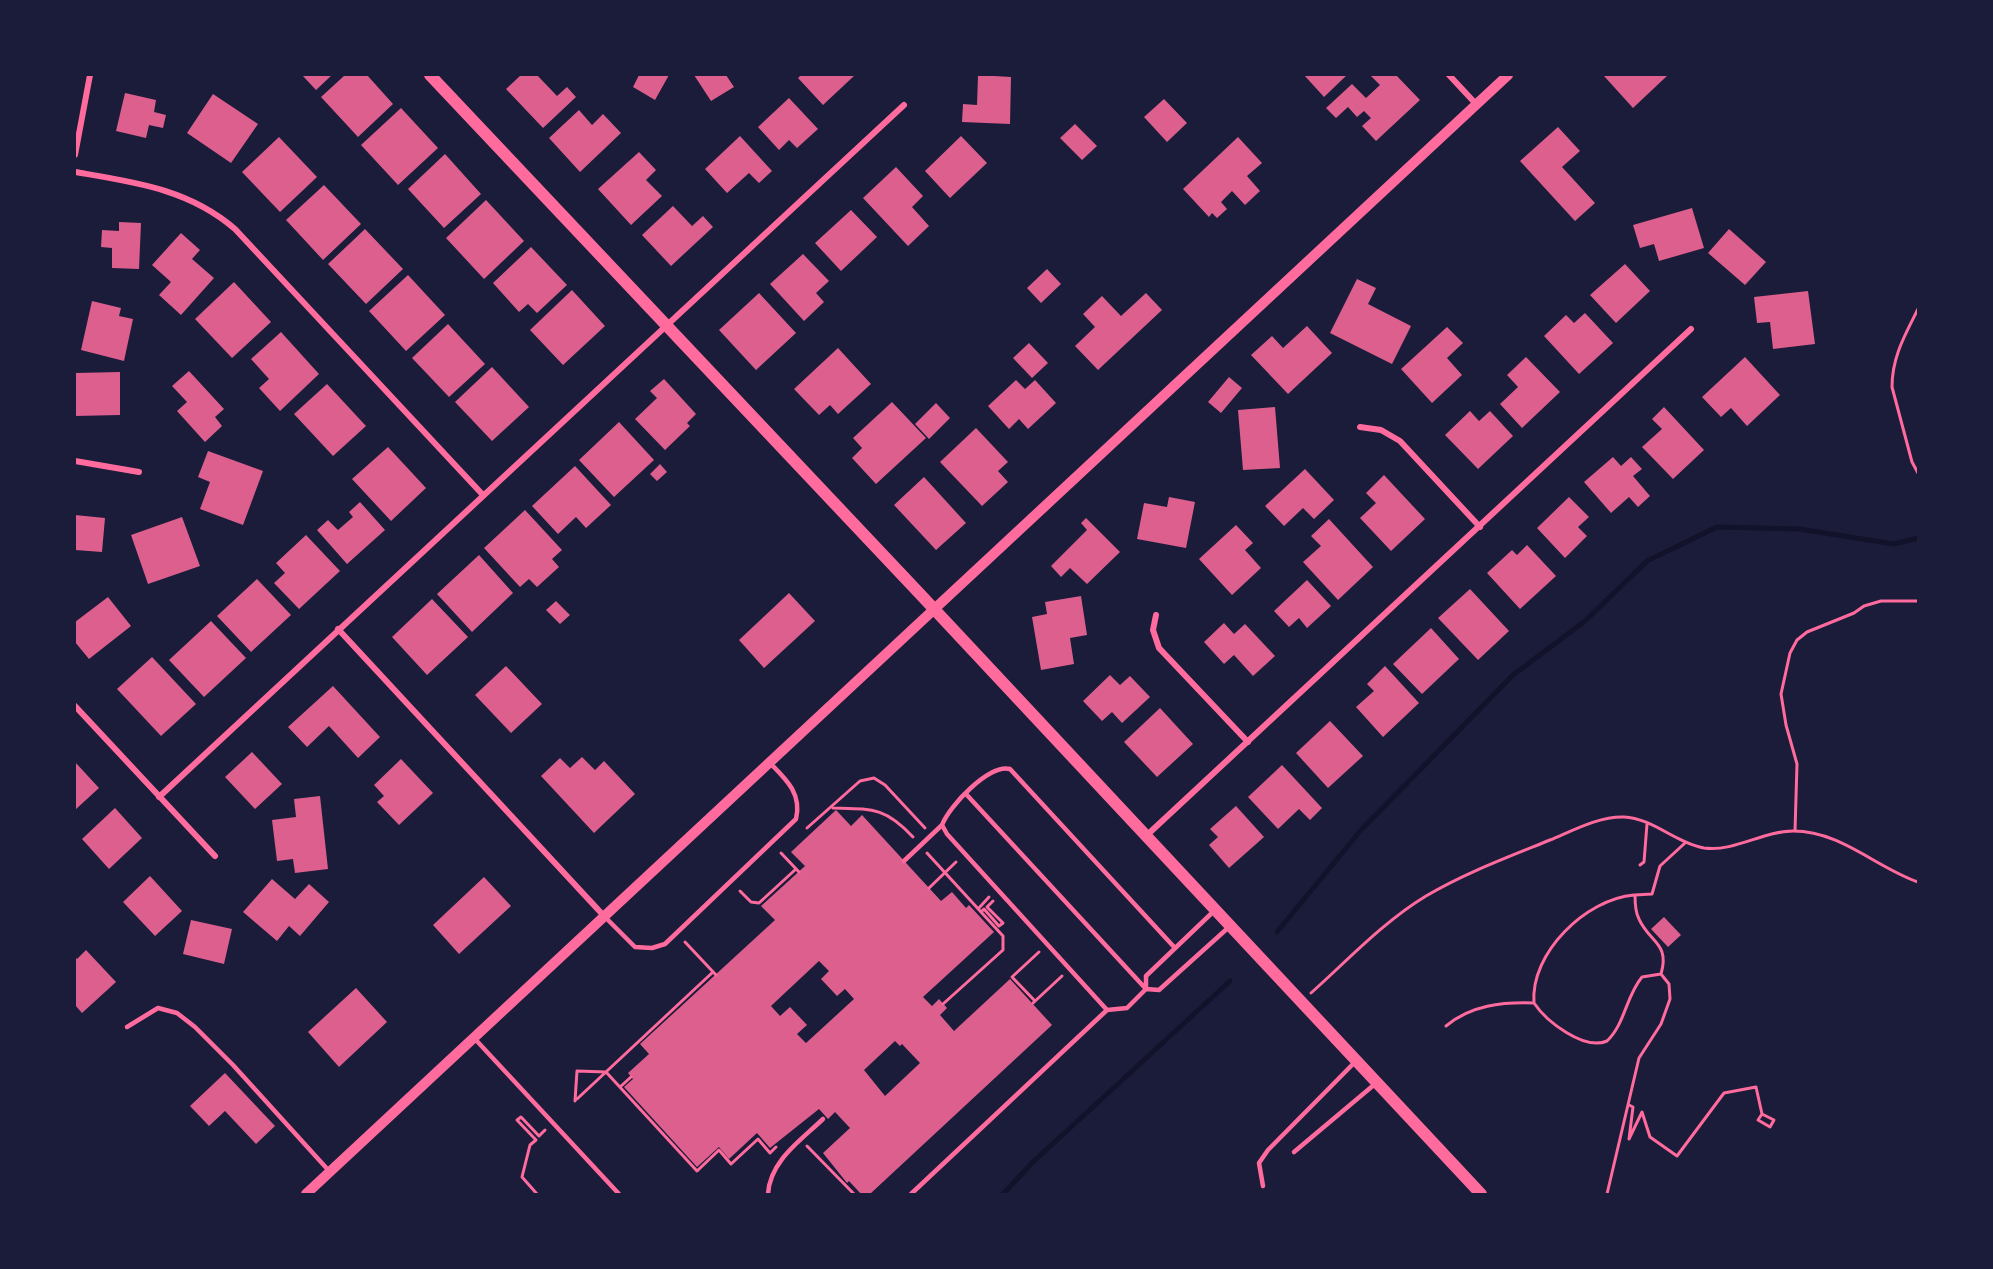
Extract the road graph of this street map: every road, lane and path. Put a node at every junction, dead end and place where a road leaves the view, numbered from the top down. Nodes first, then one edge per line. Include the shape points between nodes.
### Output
1 (90, 75) edge
2 (430, 75) edge
3 (1449, 75) edge
4 (1508, 75) edge
5 (1476, 104) junction
6 (904, 105) dead end
7 (75, 155) edge
8 (75, 172) edge
9 (1918, 309) edge
10 (667, 326) junction
11 (1691, 329) dead end
12 (1360, 428) dead end
13 (75, 461) edge
14 (139, 472) dead end
15 (1918, 473) edge
16 (483, 495) junction
17 (1480, 527) junction
18 (1918, 601) edge
19 (934, 609) junction
20 (1156, 615) dead end
21 (338, 629) junction
22 (75, 706) edge
23 (1248, 742) junction
24 (769, 762) junction
25 (966, 794) junction
26 (159, 797) junction
27 (831, 808) junction
28 (1647, 824) junction
29 (942, 825) junction
30 (807, 828) dead end
31 (1795, 831) junction
32 (931, 835) junction
33 (1146, 836) junction
34 (1684, 843) junction
35 (920, 846) junction
36 (781, 853) dead end
37 (215, 856) dead end
38 (950, 856) dead end
39 (904, 861) dead end
40 (1640, 864) dead end
41 (945, 873) junction
42 (1918, 882) edge
43 (929, 888) dead end
44 (981, 889) dead end
45 (740, 891) dead end
46 (1635, 895) junction
47 (989, 897) junction
48 (993, 901) junction
49 (979, 910) junction
50 (1000, 910) dead end
51 (1215, 910) junction
52 (604, 916) junction
53 (1230, 926) junction
54 (685, 942) dead end
55 (1031, 943) dead end
56 (1175, 948) junction
57 (1039, 952) junction
58 (1047, 960) dead end
59 (1054, 968) dead end
60 (1661, 974) junction
61 (1062, 976) junction
62 (1069, 984) dead end
63 (1146, 989) junction
64 (1302, 1002) junction
65 (1534, 1003) junction
66 (943, 1004) dead end
67 (1107, 1010) junction
68 (127, 1026) dead end
69 (1446, 1026) dead end
70 (474, 1036) junction
71 (1357, 1060) junction
72 (606, 1072) junction
73 (631, 1077) dead end
74 (1377, 1082) junction
75 (620, 1087) junction
76 (1629, 1105) junction
77 (1762, 1114) junction
78 (823, 1119) dead end
79 (545, 1130) dead end
80 (798, 1143) junction
81 (1294, 1152) dead end
82 (330, 1172) junction
83 (1263, 1186) dead end
84 (306, 1194) edge
85 (537, 1194) edge
86 (618, 1194) edge
87 (768, 1194) edge
88 (854, 1194) edge
89 (911, 1194) edge
90 (1481, 1194) edge
91 (1607, 1194) edge

1 - 7 street
2 - 10 main road
3 - 5 street
4 - 5 street
5 - 19 street
6 - 10 street
8 - 16 street via 171,190 217,213
9 - 15 path via 1897,351 1892,387
10 - 16 street
10 - 19 main road
11 - 17 street
12 - 17 street via 1381,430 1400,441
13 - 14 street
16 - 21 street
17 - 23 street
18 - 31 path via 1881,601 1864,606 1807,632 1790,653 1781,694 1797,764
19 - 24 street
19 - 33 main road
20 - 23 street via 1153,630 1159,648
21 - 26 street
21 - 52 street
22 - 26 street
23 - 33 street
24 - 52 street
24 - 52 lane via 795,792 799,806 796,819 665,944 635,947
25 - 29 lane via 950,809
25 - 56 lane via 989,773 1010,769
25 - 63 lane
26 - 37 street
27 - 30 path
27 - 32 path via 860,781 874,778
27 - 35 path via 892,816
28 - 34 path
28 - 40 path via 1644,862
28 - 64 path via 1624,817 1594,822 1466,874 1386,925
29 - 32 lane
29 - 67 lane
31 - 34 path via 1736,846 1707,848
31 - 42 path via 1837,840
32 - 35 lane
33 - 51 main road
34 - 46 path via 1660,866 1652,894
35 - 39 lane
35 - 41 path
36 - 45 path via 798,870 759,903
38 - 41 path via 956,862
41 - 43 path
41 - 49 path
44 - 47 path
46 - 60 path via 1638,919 1664,952
46 - 65 path via 1600,904 1570,925 1535,978
47 - 48 path
47 - 49 path
48 - 49 path via 987,907 1003,923 999,926 984,909
48 - 50 path
49 - 66 path via 1003,936 1003,950
51 - 53 main road
51 - 56 lane
52 - 70 street
53 - 63 lane via 1160,990
53 - 64 main road
54 - 72 path via 714,974
55 - 57 path
56 - 63 lane via 1146,975
57 - 58 path
57 - 61 path via 1012,977 1034,1002
59 - 61 path
60 - 65 path via 1642,977 1634,986 1613,1035 1602,1043 1581,1039 1564,1030
60 - 76 path via 1669,984 1670,999 1661,1024 1639,1058
61 - 62 path
63 - 67 lane via 1127,1008
64 - 71 main road
65 - 69 path via 1483,1007
67 - 89 lane
68 - 82 lane via 158,1008 177,1013 233,1065
70 - 82 street
70 - 86 lane
71 - 74 main road
71 - 83 lane via 1268,1150 1260,1163
72 - 72 path via 577,1071 575,1101 598,1079
72 - 75 path
73 - 75 path
74 - 81 lane
74 - 90 main road
75 - 80 path via 697,1171 718,1149 731,1164 758,1139 770,1153 781,1142
76 - 77 path via 1633,1107 1629,1139 1642,1112 1650,1137 1677,1156 1724,1093 1756,1087
76 - 91 path
77 - 77 path via 1758,1119 1770,1127 1774,1120
78 - 80 lane
79 - 85 path via 539,1136 521,1117 518,1120 536,1140 530,1145 522,1177
80 - 87 lane via 774,1168
80 - 88 path via 809,1146
82 - 84 street

